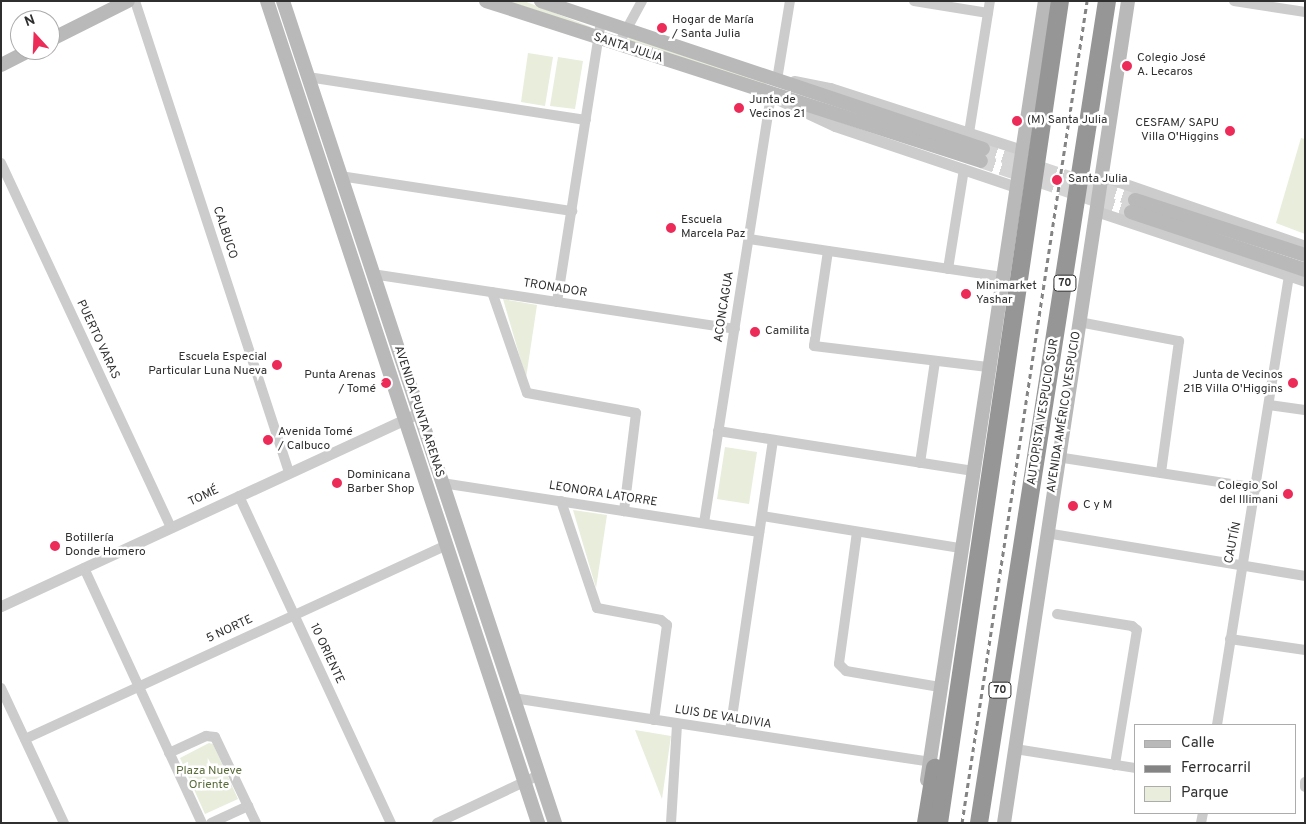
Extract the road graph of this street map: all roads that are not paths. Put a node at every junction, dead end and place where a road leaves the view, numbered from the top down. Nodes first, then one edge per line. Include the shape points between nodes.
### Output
1 (128, 1) edge
2 (135, 1) edge
3 (267, 1) edge
4 (283, 1) edge
5 (486, 1) edge
6 (541, 1) edge
7 (642, 1) edge
8 (790, 1) edge
9 (914, 1) edge
10 (990, 1) edge
11 (1045, 1) edge
12 (1060, 1) edge
13 (1107, 1) edge
14 (1128, 1) edge
15 (1234, 1) edge
16 (1305, 12) edge
17 (988, 13) junction
18 (601, 21) junction
19 (627, 30) junction
20 (60, 35) edge
21 (598, 39) junction
22 (618, 45) junction
23 (308, 77) junction
24 (778, 80) junction
25 (771, 96) junction
26 (586, 120) junction
27 (969, 133) junction
28 (1022, 150) junction
29 (1, 163) edge
30 (964, 169) junction
31 (340, 176) junction
32 (1102, 176) junction
33 (1016, 187) junction
34 (572, 211) junction
35 (1096, 211) junction
36 (749, 239) junction
37 (1305, 246) edge
38 (828, 251) junction
39 (1305, 255) edge
40 (948, 269) junction
41 (1305, 270) edge
42 (372, 274) junction
43 (1289, 276) junction
44 (1002, 277) junction
45 (1305, 280) edge
46 (492, 292) junction
47 (557, 302) junction
48 (1078, 322) junction
49 (734, 329) junction
50 (935, 361) junction
51 (988, 367) junction
52 (1269, 405) junction
53 (1305, 410) edge
54 (419, 413) junction
55 (405, 420) junction
56 (718, 431) junction
57 (773, 440) junction
58 (1057, 458) junction
59 (920, 462) junction
60 (972, 471) junction
61 (289, 473) junction
62 (1161, 473) junction
63 (442, 483) junction
64 (1257, 488) junction
65 (239, 496) junction
66 (561, 501) junction
67 (624, 511) junction
68 (762, 516) junction
69 (704, 523) junction
70 (171, 528) junction
71 (760, 532) junction
72 (858, 532) junction
73 (1046, 533) junction
74 (446, 544) junction
75 (960, 548) junction
76 (1245, 564) junction
77 (84, 568) junction
78 (1305, 576) edge
79 (974, 587) junction
80 (1, 606) edge
81 (294, 614) junction
82 (1057, 614) dead end
83 (1230, 639) junction
84 (1305, 650) edge
85 (138, 686) junction
86 (940, 687) junction
87 (1, 688) edge
88 (513, 698) junction
89 (654, 720) junction
90 (677, 724) junction
91 (1217, 724) edge
92 (730, 731) junction
93 (25, 738) junction
94 (1015, 749) junction
95 (168, 753) junction
96 (929, 762) junction
97 (1115, 765) junction
98 (1134, 768) edge
99 (539, 775) junction
100 (525, 782) junction
101 (1305, 782) edge
102 (1305, 787) edge
103 (248, 806) junction
104 (64, 823) edge
105 (202, 823) edge
106 (210, 823) edge
107 (256, 823) edge
108 (391, 823) edge
109 (437, 823) edge
110 (538, 823) edge
111 (554, 823) edge
112 (671, 823) edge
113 (921, 823) edge
114 (926, 823) edge
115 (939, 823) edge
116 (979, 823) edge
117 (1004, 823) edge

1 - 20 main road
2 - 61 street, CALBUCO
3 - 55 main road, AVENIDA PUNTA ARENAS
4 - 23 main road, AVENIDA PUNTA ARENAS
5 - 21 main road, SANTA JULIA
6 - 18 main road, SANTA JULIA
7 - 19 street
8 - 24 street
9 - 17 street
10 - 17 street
11 - 28 main road
12 - 79 highway
13 - 116 highway, AUTOPISTA VESPUCIO SUR / 70
14 - 32 main road, AVENIDA AMÉRICO VESPUCIO
15 - 16 street
17 - 27 street
18 - 19 main road, SANTA JULIA
18 - 21 street
19 - 22 street
19 - 24 main road, SANTA JULIA
21 - 22 main road, SANTA JULIA
21 - 26 street
22 - 25 main road, SANTA JULIA
23 - 26 street
23 - 31 main road, AVENIDA PUNTA ARENAS
24 - 25 main road, SANTA JULIA via 982,155
24 - 27 street, SANTA JULIA via 830,88
25 - 30 street, SANTA JULIA via 817,119
25 - 36 street, ACONCAGUA
26 - 34 street
27 - 28 street, SANTA JULIA
28 - 33 main road
29 - 70 street, PUERTO VARAS
30 - 33 street, SANTA JULIA
30 - 40 street
31 - 34 street
31 - 42 main road, AVENIDA PUNTA ARENAS
32 - 35 main road, AVENIDA AMÉRICO VESPUCIO
32 - 37 street
33 - 44 main road
34 - 47 street
35 - 43 street
35 - 48 main road, AVENIDA AMÉRICO VESPUCIO
36 - 38 street
36 - 49 street, ACONCAGUA
38 - 40 street
38 - 50 street via 814,346
39 - 41 main road via 1133,205
40 - 44 street
42 - 46 street, TRONADOR
42 - 54 main road, AVENIDA PUNTA ARENAS
43 - 45 street
43 - 52 street, CAUTÍN
44 - 51 main road
46 - 47 street, TRONADOR
46 - 67 street via 524,388 532,396 636,413
47 - 49 street, TRONADOR
48 - 58 main road, AVENIDA AMÉRICO VESPUCIO
48 - 62 street via 1179,341
49 - 56 street, ACONCAGUA
50 - 51 street
50 - 59 street
51 - 60 main road
52 - 53 street
52 - 64 street, CAUTÍN
54 - 55 street, TOMÉ
54 - 63 main road, AVENIDA PUNTA ARENAS
55 - 61 street, TOMÉ
55 - 74 main road, AVENIDA PUNTA ARENAS
56 - 57 street
56 - 69 street, ACONCAGUA
57 - 59 street
57 - 68 street
58 - 62 street
58 - 73 main road, AVENIDA AMÉRICO VESPUCIO
59 - 60 street
60 - 75 main road
61 - 65 street, TOMÉ
62 - 64 street
63 - 66 street, LEONORA LATORRE
63 - 88 main road, AVENIDA PUNTA ARENAS
64 - 76 street, CAUTÍN
65 - 70 street, TOMÉ
65 - 81 street, 10 ORIENTE
66 - 67 street, LEONORA LATORRE
66 - 89 street via 595,606 602,611 661,620 667,625
67 - 69 street, LEONORA LATORRE
68 - 71 street
68 - 72 street
69 - 71 street, LEONORA LATORRE
70 - 77 street, TOMÉ
71 - 92 street
72 - 75 street
72 - 86 street via 838,662 846,671
73 - 76 street
73 - 94 main road, AVENIDA AMÉRICO VESPUCIO
74 - 81 street, 5 NORTE
74 - 100 main road, AVENIDA PUNTA ARENAS
75 - 86 main road
76 - 78 street
76 - 83 street, CAUTÍN
77 - 80 street, TOMÉ
77 - 85 street
79 - 114 highway via 958,640
79 - 115 highway
81 - 85 street, 5 NORTE
81 - 108 street, 10 ORIENTE
82 - 97 street via 1136,628
83 - 84 street
83 - 91 street, CAUTÍN
85 - 93 street, 5 NORTE
85 - 95 street
86 - 96 main road
87 - 93 street
88 - 89 street, LUIS DE VALDIVIA
88 - 99 main road, AVENIDA PUNTA ARENAS
89 - 90 street, LUIS DE VALDIVIA
90 - 92 street, LUIS DE VALDIVIA
90 - 112 street
92 - 96 street, LUIS DE VALDIVIA
93 - 104 street
94 - 97 street
94 - 117 main road, AVENIDA AMÉRICO VESPUCIO
95 - 103 street via 206,736 215,736
95 - 105 street
96 - 113 main road
97 - 98 street
99 - 100 street
99 - 111 main road, AVENIDA PUNTA ARENAS
100 - 109 street
100 - 110 main road, AVENIDA PUNTA ARENAS
101 - 102 street
103 - 106 street
103 - 107 street

